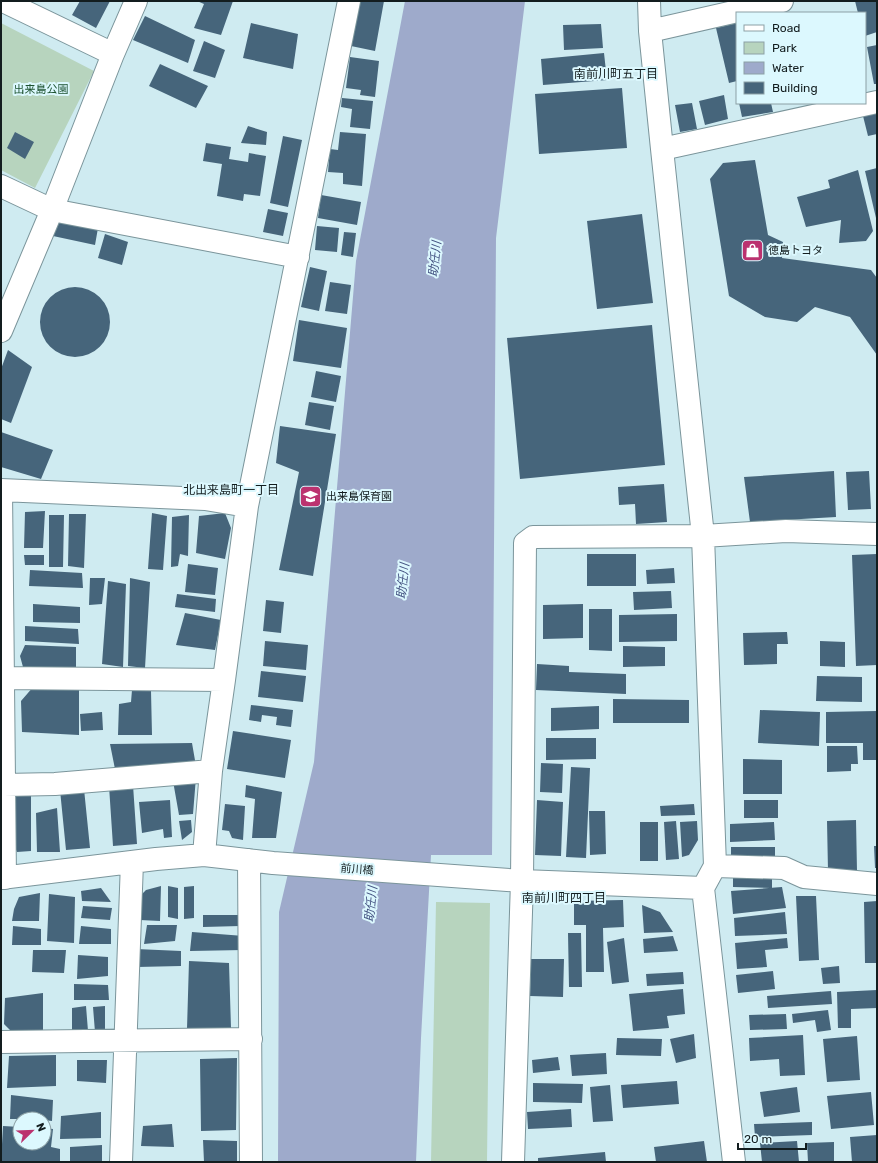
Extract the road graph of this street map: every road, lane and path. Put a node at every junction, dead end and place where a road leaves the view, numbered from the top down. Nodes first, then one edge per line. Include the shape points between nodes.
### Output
1 (136, 1) edge
2 (349, 1) edge
3 (649, 1) edge
4 (782, 1) edge
5 (11, 3) edge
6 (650, 31) junction
7 (113, 54) junction
8 (877, 102) edge
9 (662, 149) junction
10 (1, 186) edge
11 (52, 210) junction
12 (298, 257) junction
13 (1, 331) edge
14 (1, 490) edge
15 (247, 506) junction
16 (877, 534) edge
17 (703, 536) junction
18 (1, 579) edge
19 (2, 678) edge
20 (224, 680) junction
21 (211, 771) junction
22 (3, 775) edge
23 (204, 855) junction
24 (249, 860) junction
25 (132, 862) junction
26 (715, 866) junction
27 (3, 878) edge
28 (522, 881) junction
29 (877, 884) edge
30 (703, 888) junction
31 (250, 1038) junction
32 (126, 1040) junction
33 (1, 1042) edge
34 (121, 1162) edge
35 (251, 1162) edge
36 (513, 1162) edge
37 (734, 1162) edge

1 - 7 street
2 - 12 street
3 - 6 street
4 - 6 street
5 - 7 street
6 - 9 street
7 - 11 street
8 - 9 street
9 - 17 street
10 - 11 street
11 - 12 street
11 - 13 street
12 - 15 street
14 - 15 street via 205,500
14 - 18 street
15 - 20 street
16 - 17 street via 786,532
17 - 26 street
17 - 28 street via 533,537 525,543
18 - 19 street
19 - 20 street
19 - 22 street
20 - 21 street
21 - 22 street via 55,784
21 - 23 street
22 - 27 street
23 - 24 street, 前川橋
23 - 25 street, 前川橋
24 - 28 street, 前川橋
24 - 31 street
25 - 27 street, 前川橋
25 - 32 street
26 - 29 street via 784,868 804,877
26 - 30 street
28 - 30 street, 前川橋
28 - 36 street
30 - 37 street
31 - 32 street
31 - 35 street
32 - 33 street
32 - 34 street

